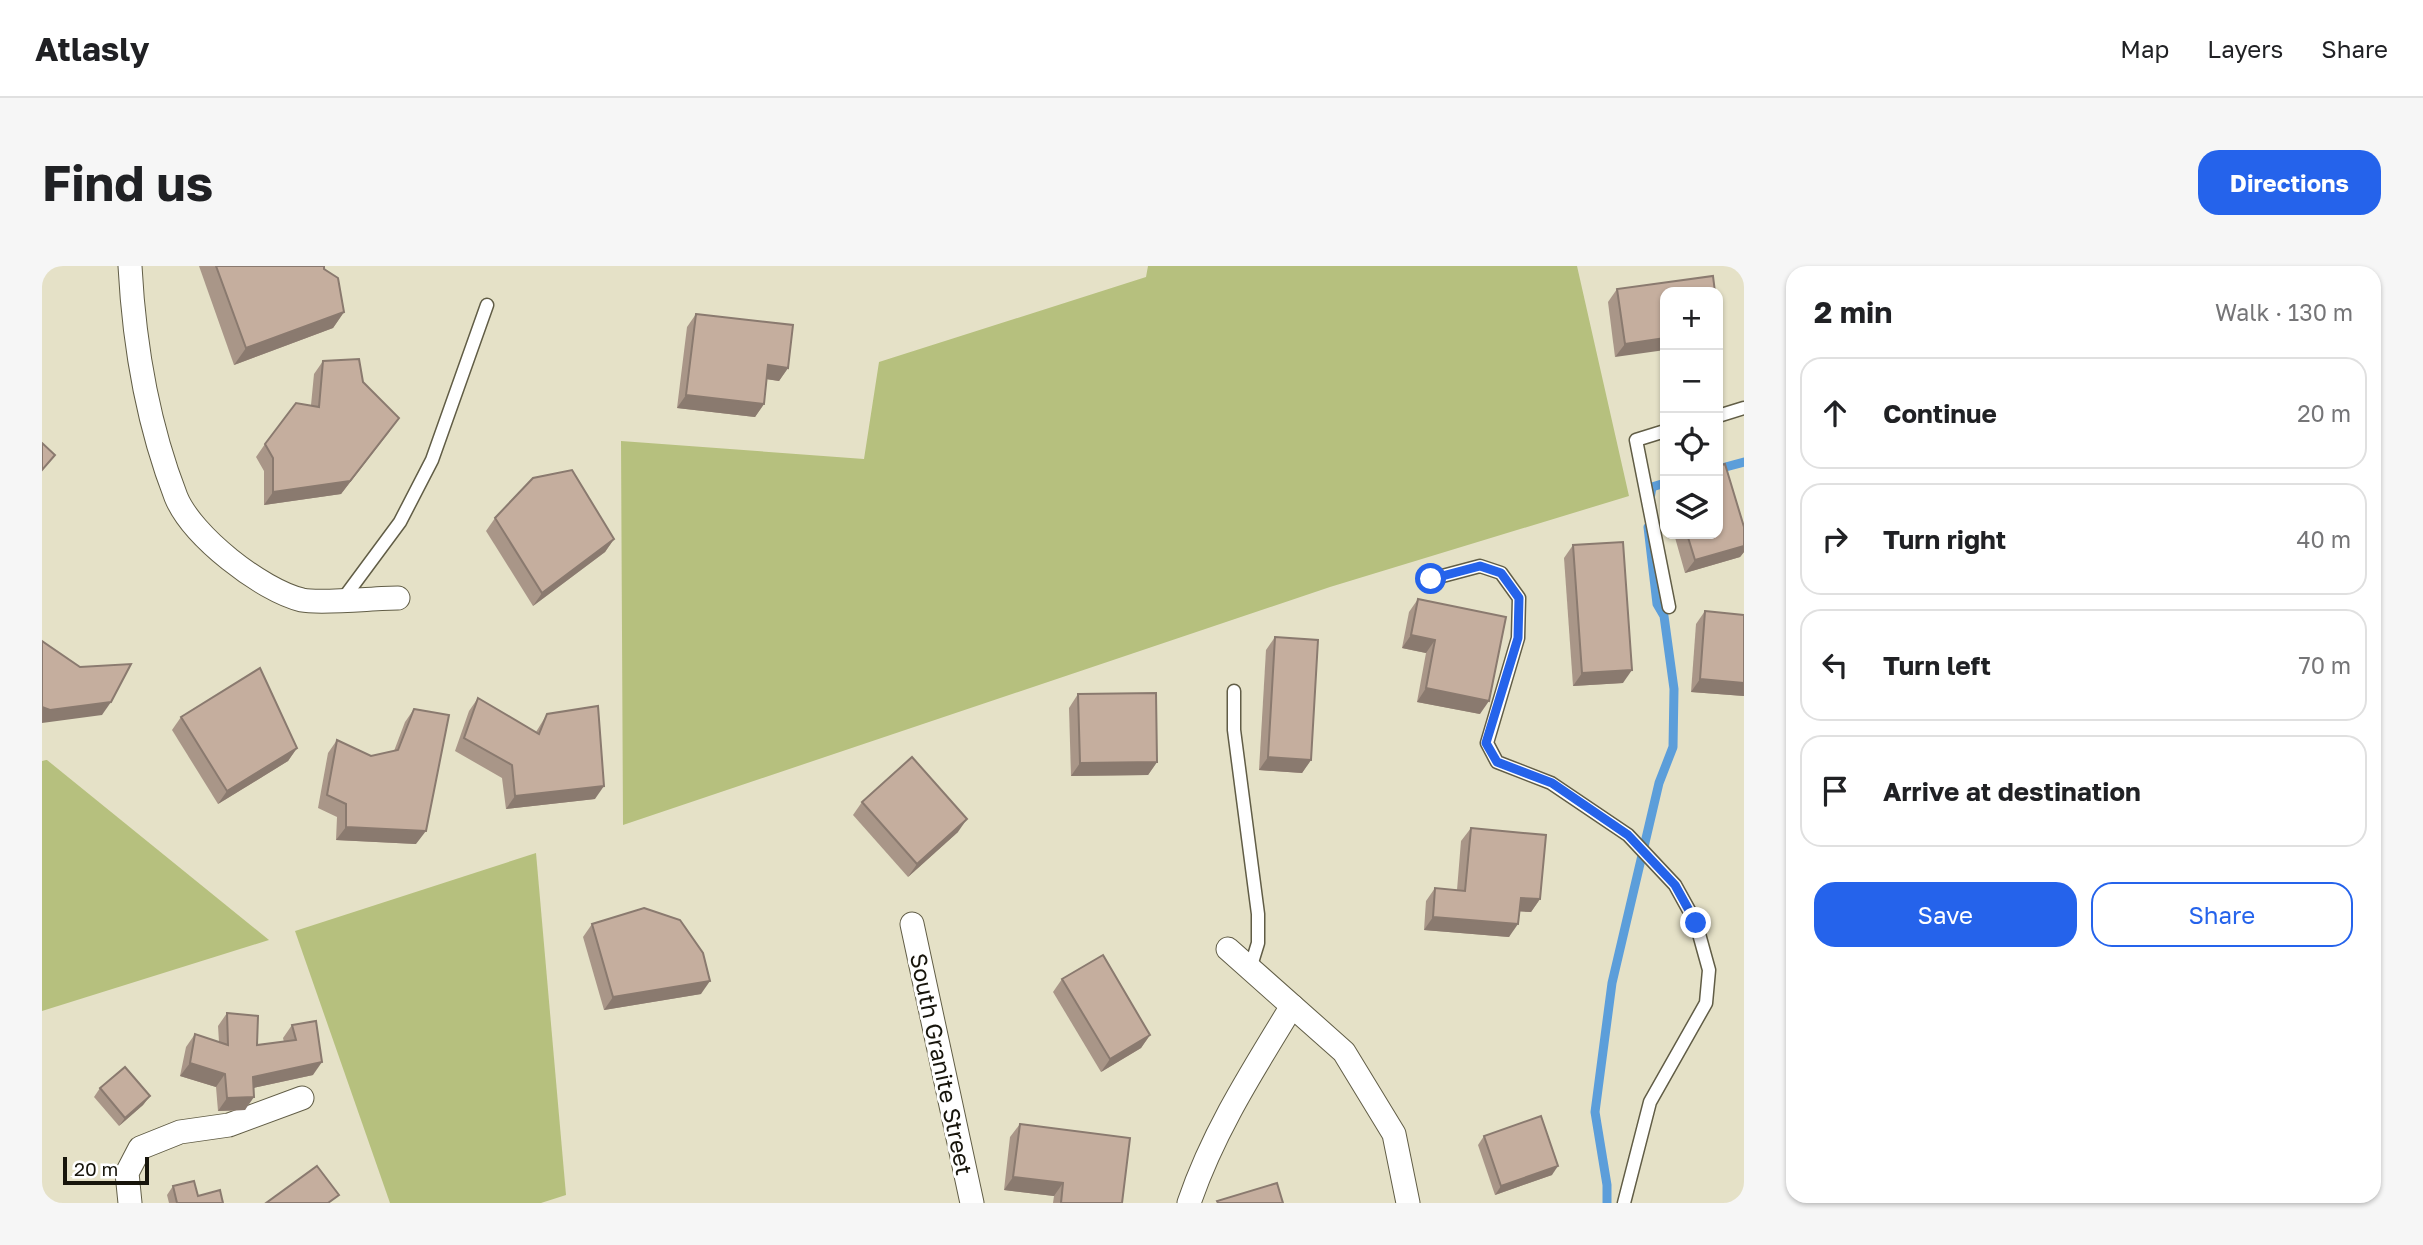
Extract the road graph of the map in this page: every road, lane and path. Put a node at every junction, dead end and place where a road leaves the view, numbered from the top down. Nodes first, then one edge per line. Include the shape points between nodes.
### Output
1 (130, 266) edge
2 (487, 305) dead end
3 (1744, 408) edge
4 (1723, 414) edge
5 (1660, 433) edge
6 (1431, 579) dead end
7 (398, 598) dead end
8 (343, 599) junction
9 (1669, 607) dead end
10 (1234, 691) dead end
11 (912, 924) dead end
12 (1228, 949) dead end
13 (1250, 969) junction
14 (1292, 1006) junction
15 (302, 1098) dead end
16 (130, 1203) edge
17 (972, 1203) edge
18 (1189, 1203) edge
19 (1408, 1203) edge
20 (1624, 1203) edge

1 - 8 street via 152,415 177,499 213,547 256,579 302,600
2 - 8 lane via 432,460 400,522
3 - 4 lane
5 - 9 lane via 1636,440
6 - 20 lane via 1480,566 1501,573 1519,598 1518,638 1486,743 1497,762 1552,783 1628,835 1675,885 1696,923 1709,970 1706,1003 1650,1102
7 - 8 street
10 - 13 lane via 1234,730 1258,914 1258,943
11 - 17 street, South Granite Street
12 - 13 street
13 - 14 street
14 - 18 street via 1231,1106
14 - 19 street via 1344,1052 1394,1133
15 - 16 street via 229,1125 180,1132 140,1148 127,1173

